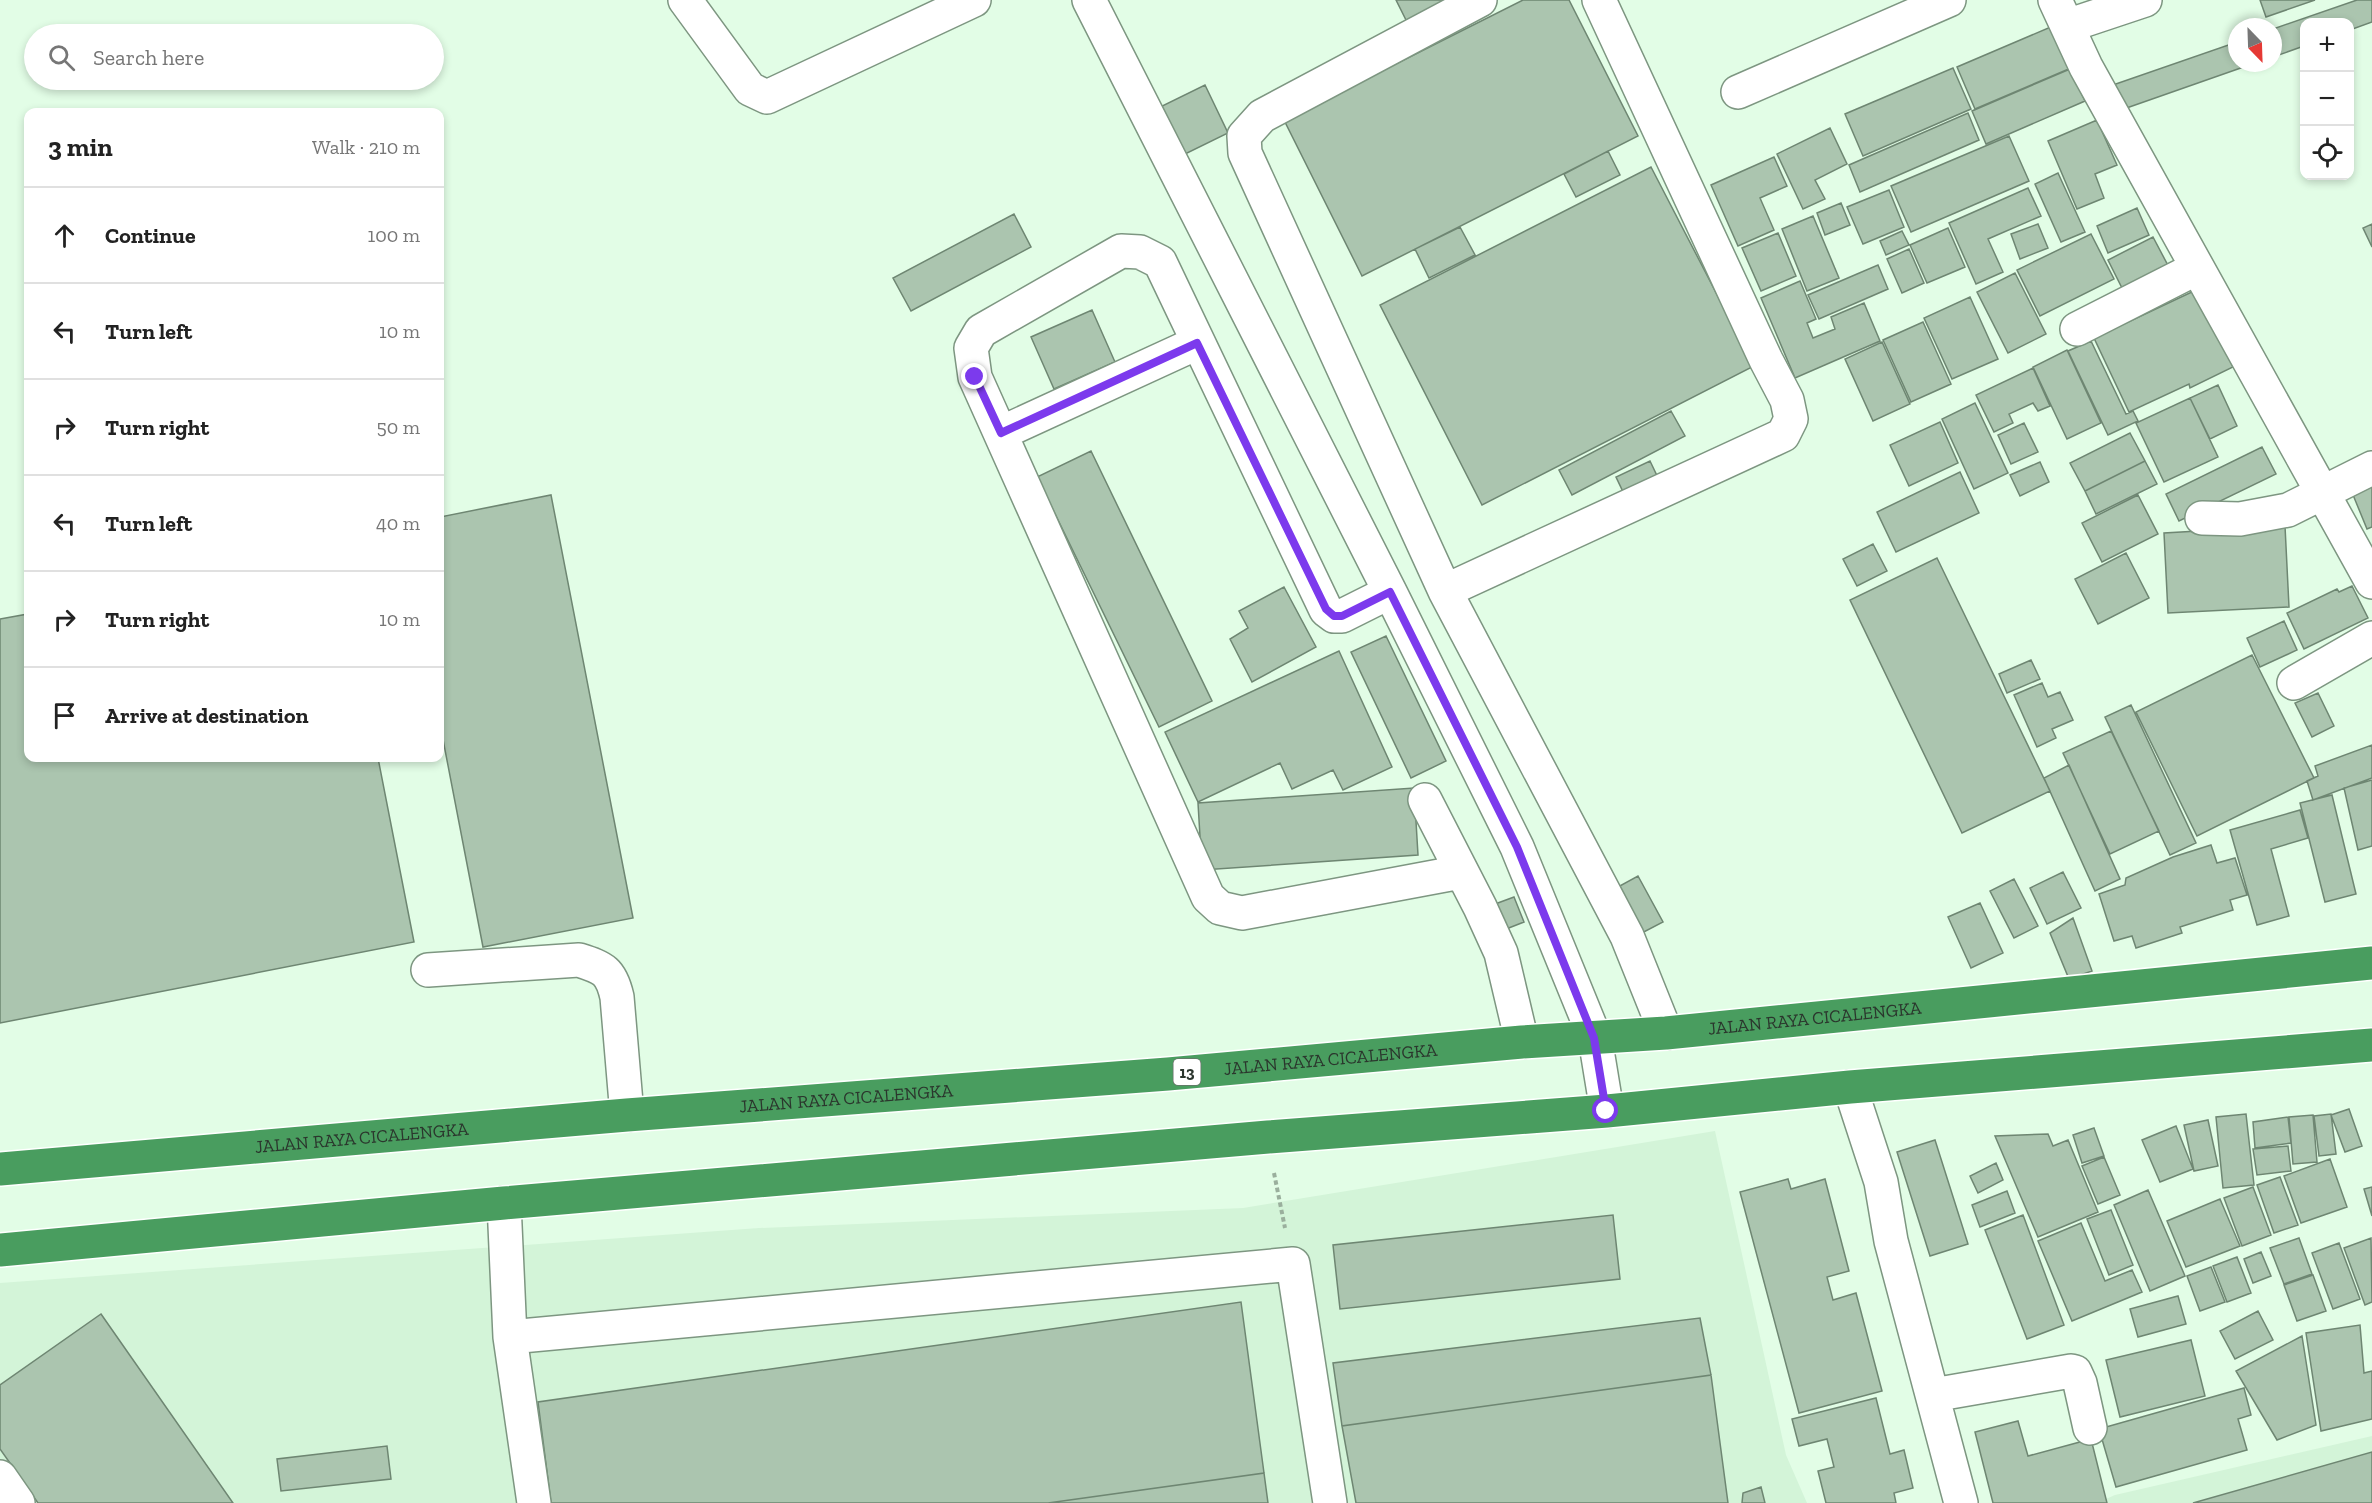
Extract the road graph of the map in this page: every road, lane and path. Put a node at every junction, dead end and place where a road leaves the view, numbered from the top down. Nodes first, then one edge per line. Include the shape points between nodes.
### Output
1 (685, 0) edge
2 (974, 0) edge
3 (1089, 0) edge
4 (1480, 0) edge
5 (1599, 0) edge
6 (1949, 0) edge
7 (2145, 0) edge
8 (2061, 13) edge
9 (1738, 92) dead end
10 (2197, 268) junction
11 (2077, 329) dead end
12 (1197, 343) junction
13 (1001, 433) junction
14 (2372, 468) edge
15 (2322, 494) junction
16 (2202, 518) dead end
17 (2372, 582) edge
18 (1445, 591) junction
19 (1390, 592) junction
20 (2372, 639) edge
21 (2294, 683) dead end
22 (1425, 800) dead end
23 (1461, 872) junction
24 (2372, 963) edge
25 (428, 970) dead end
26 (1666, 1033) junction
27 (1594, 1038) junction
28 (1522, 1042) junction
29 (2372, 1045) edge
30 (1850, 1087) junction
31 (1606, 1111) junction
32 (627, 1115) junction
33 (1268, 1137) junction
34 (0, 1169) edge
35 (504, 1203) junction
36 (0, 1250) edge
37 (1293, 1264) junction
38 (510, 1337) junction
39 (1932, 1395) junction
40 (2090, 1428) dead end
41 (0, 1477) edge
42 (18, 1503) edge
43 (534, 1503) edge
44 (1330, 1503) edge
45 (1961, 1503) edge

1 - 2 street via 750,89 767,97
3 - 19 street
4 - 18 street via 1262,116 1244,136 1245,153
5 - 18 street via 1787,400 1791,419 1783,435
6 - 9 street
7 - 8 street
8 - 10 street via 2086,67
10 - 11 street
10 - 15 street
12 - 13 street
12 - 13 street via 1160,262 1140,252 1120,251 981,331 971,348 975,377
12 - 19 street via 1326,609 1334,616 1342,616
13 - 23 street via 1208,897 1220,908 1242,913
14 - 15 street
15 - 16 street via 2270,514 2240,519
15 - 17 street
18 - 26 street via 1627,936
19 - 27 street via 1517,847
20 - 21 street
22 - 23 street
23 - 28 street via 1501,953
24 - 26 highway, JALAN RAYA CICALENGKA / 13
25 - 32 street via 579,960 601,967 613,980 617,997
26 - 27 highway, JALAN RAYA CICALENGKA / 13
27 - 28 highway, JALAN RAYA CICALENGKA / 13
27 - 31 street
28 - 32 highway, JALAN RAYA CICALENGKA / 13 via 1168,1074
29 - 30 highway
30 - 31 highway
30 - 39 street via 1881,1182 1891,1241
31 - 33 highway
32 - 34 highway, JALAN RAYA CICALENGKA / 13
33 - 35 highway
33 - 37 path
35 - 36 highway
35 - 38 street
37 - 38 street
37 - 44 street
38 - 43 street
39 - 40 street via 2071,1371 2080,1383
39 - 45 street
41 - 42 street

